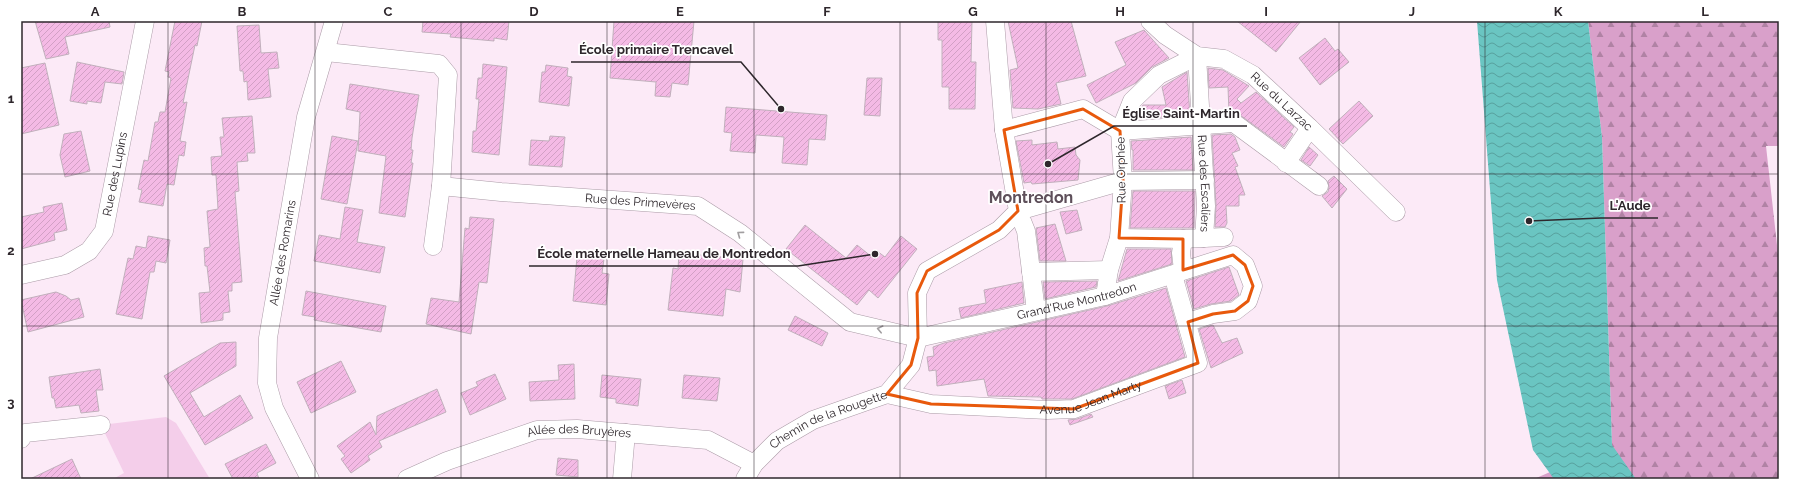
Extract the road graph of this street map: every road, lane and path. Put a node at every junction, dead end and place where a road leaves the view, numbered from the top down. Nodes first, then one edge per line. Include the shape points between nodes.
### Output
1 (145, 21) edge
2 (334, 21) edge
3 (995, 21) edge
4 (1150, 21) edge
5 (1166, 28) edge
6 (326, 52) junction
7 (1197, 56) junction
8 (1201, 124) junction
9 (1310, 128) junction
10 (1004, 130) junction
11 (1120, 131) junction
12 (1286, 162) junction
13 (1205, 180) junction
14 (1123, 181) junction
15 (441, 186) junction
16 (1319, 186) dead end
17 (1018, 211) junction
18 (1396, 212) dead end
19 (1224, 237) dead end
20 (1119, 238) junction
21 (1204, 238) junction
22 (1183, 239) junction
23 (433, 246) dead end
24 (1109, 270) junction
25 (1031, 272) junction
26 (1178, 272) junction
27 (21, 274) edge
28 (1105, 296) junction
29 (1036, 311) junction
30 (1188, 322) junction
31 (918, 338) junction
32 (887, 394) junction
33 (101, 425) dead end
34 (626, 434) junction
35 (21, 439) edge
36 (754, 464) junction
37 (310, 479) edge
38 (407, 479) edge
39 (622, 479) edge
40 (745, 479) edge

1 - 27 street, Rue des Lupins via 104,231 89,251 65,265
2 - 6 street, Allée des Romarins
3 - 10 street
4 - 5 street, Rue du Larzac
5 - 7 street, Rue du Larzac
6 - 15 street via 439,64 448,75
6 - 37 street, Allée des Romarins via 306,117 268,338 267,383 274,408
7 - 8 street, Rue des Escaliers
7 - 9 street, Rue du Larzac via 1224,59 1253,75
7 - 11 street, Rue Orphée via 1159,75 1132,101
8 - 11 street
8 - 12 street via 1234,122
8 - 13 street, Rue des Escaliers
9 - 12 street
9 - 18 street, Rue du Larzac
10 - 11 street via 1083,109
10 - 17 street
11 - 14 street, Rue Orphée
12 - 16 street
13 - 14 street
13 - 21 street, Rue des Escaliers
14 - 17 street
14 - 20 street, Rue Orphée
15 - 23 street
31 -> 15 street, Rue des Primevères via 850,322 740,233 698,206
17 - 25 street via 1026,231
17 - 31 street, Chemin de la Rougette via 999,230 927,270 917,293
19 - 21 street
20 - 22 street
20 - 24 street, Rue Orphée
21 - 22 street
22 - 26 street, Avenue Jean Marty
24 - 25 street
24 - 28 street, Rue Orphée
25 - 29 street
26 - 28 street, Grand'Rue Montredon
26 - 30 street, Avenue Jean Marty
26 - 30 street, Grand'Rue Montredon via 1233,255 1245,265 1252,286 1248,301 1235,311 1212,314
28 - 29 street, Grand'Rue Montredon
29 - 31 street, Grand'Rue Montredon
30 - 32 street, Avenue Jean Marty via 1198,363 1074,409 931,404
31 - 32 street, Chemin de la Rougette via 911,365
32 - 36 street, Chemin de la Rougette via 814,420 777,441
33 - 35 street via 25,433
34 - 36 street, Allée des Bruyères via 708,440
34 - 38 street, Allée des Bruyères via 577,429 537,430 447,461
34 - 39 street
36 - 40 street, Chemin de la Rougette

